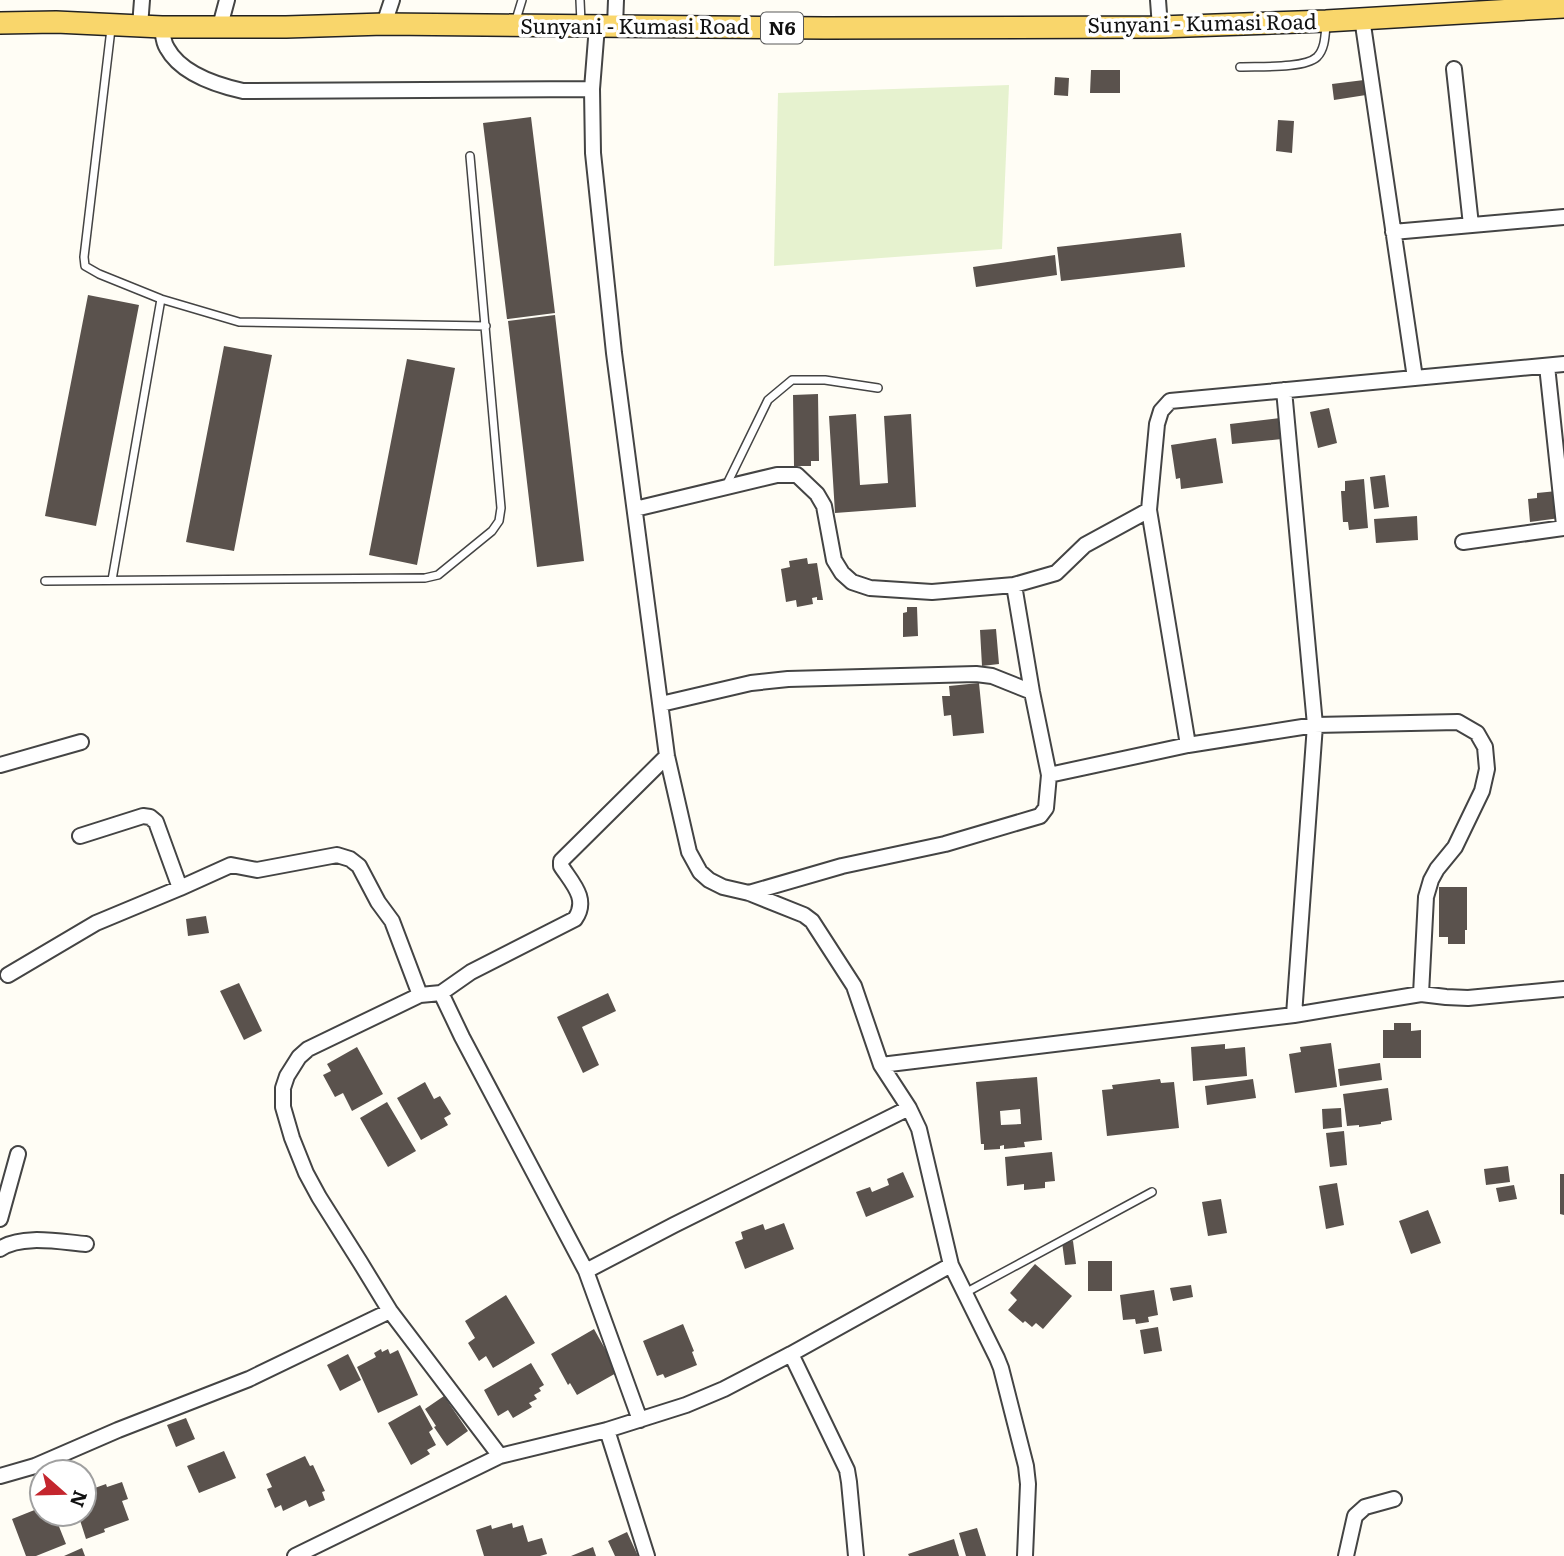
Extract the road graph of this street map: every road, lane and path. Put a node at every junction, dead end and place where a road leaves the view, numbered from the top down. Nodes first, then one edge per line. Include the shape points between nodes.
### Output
1 (142, 0) edge
2 (227, 0) edge
3 (393, 0) edge
4 (522, 0) edge
5 (580, 0) edge
6 (617, 0) edge
7 (1158, 0) edge
8 (1564, 7) edge
9 (1362, 18) junction
10 (1326, 21) junction
11 (0, 23) edge
12 (384, 24) junction
13 (111, 25) junction
14 (140, 26) junction
15 (219, 26) junction
16 (514, 26) junction
17 (598, 26) junction
18 (162, 27) junction
19 (1160, 27) junction
20 (1240, 67) dead end
21 (1454, 69) dead end
22 (592, 89) junction
23 (470, 156) dead end
24 (1564, 216) edge
25 (1471, 225) junction
26 (1393, 232) junction
27 (161, 299) junction
28 (486, 326) junction
29 (1564, 364) edge
30 (1547, 366) junction
31 (1415, 378) junction
32 (878, 388) dead end
33 (1284, 390) junction
34 (725, 486) junction
35 (635, 509) junction
36 (1149, 510) junction
37 (1564, 527) edge
38 (1462, 542) dead end
39 (112, 580) junction
40 (45, 581) dead end
41 (1014, 585) junction
42 (1032, 692) junction
43 (661, 704) junction
44 (1315, 726) junction
45 (81, 742) dead end
46 (1188, 745) junction
47 (667, 756) junction
48 (0, 765) edge
49 (1049, 775) junction
50 (79, 836) dead end
51 (180, 888) junction
52 (749, 893) junction
53 (8, 975) dead end
54 (1564, 989) edge
55 (441, 993) junction
56 (1421, 994) junction
57 (420, 995) junction
58 (1294, 1015) junction
59 (881, 1065) junction
60 (909, 1108) junction
61 (18, 1154) dead end
62 (1152, 1192) dead end
63 (0, 1219) edge
64 (86, 1244) dead end
65 (0, 1249) edge
66 (951, 1265) junction
67 (586, 1271) junction
68 (964, 1293) junction
69 (390, 1311) junction
70 (791, 1354) junction
71 (640, 1420) junction
72 (607, 1430) junction
73 (500, 1456) junction
74 (0, 1476) edge
75 (1394, 1499) dead end
76 (295, 1556) edge
77 (647, 1556) edge
78 (856, 1556) edge
79 (1026, 1556) edge
80 (1346, 1556) edge

1 - 14 street
2 - 15 street
3 - 12 street
4 - 16 lane
5 - 17 lane
6 - 17 street
7 - 19 street
8 - 9 main road, Sunyani - Kumasi Road / N6
9 - 10 main road, Sunyani - Kumasi Road / N6
9 - 26 street
10 - 19 main road, Sunyani - Kumasi Road / N6
10 - 20 lane via 1317,57 1304,64
11 - 13 main road, Sunyani - Kumasi Road / N6
12 - 15 main road, Sunyani - Kumasi Road / N6
12 - 16 main road, Sunyani - Kumasi Road / N6
13 - 14 main road, Sunyani - Kumasi Road / N6
13 - 27 lane via 83,257 85,266 99,274
14 - 18 main road, Sunyani - Kumasi Road / N6
15 - 18 main road, Sunyani - Kumasi Road / N6
16 - 17 main road, Sunyani - Kumasi Road / N6
17 - 19 main road, Sunyani - Kumasi Road / N6
17 - 22 street
18 - 22 street via 173,59 187,70 243,91
21 - 25 street
22 - 35 street via 593,153
23 - 28 lane
24 - 25 street
25 - 26 street
26 - 31 street
27 - 28 lane via 239,322
27 - 39 lane
28 - 39 lane via 499,521 438,575
29 - 30 street
30 - 31 street
30 - 37 street
31 - 33 street
32 - 34 lane via 792,380 768,400
33 - 36 street via 1170,401 1157,424
33 - 44 street
34 - 35 street
34 - 41 street via 797,475 824,506 834,560 852,582 870,588 932,592
35 - 43 street
36 - 41 street via 1085,545 1056,573
36 - 46 street
37 - 38 street
39 - 40 lane
41 - 42 street
42 - 43 street via 975,674 788,679
42 - 49 street
43 - 47 street
44 - 46 street
44 - 56 street via 1458,722 1477,733 1485,747 1488,769 1482,791 1455,847 1431,880 1426,897
44 - 58 street
45 - 48 street
46 - 49 street
47 - 52 street via 689,852 700,872 723,887
47 - 55 street via 561,861 581,899 575,919 471,972
49 - 52 street via 1046,808 1040,816
50 - 51 street via 150,817 156,822
51 - 53 street via 96,923
51 - 57 street via 231,865 257,870 337,855 350,859 359,866 392,921
52 - 59 street via 812,921 855,986
54 - 56 street via 1468,998
55 - 57 street
55 - 67 street
56 - 58 street
57 - 69 street via 308,1049 291,1068 283,1088 283,1107 306,1173
58 - 59 street
59 - 60 street
60 - 66 street via 919,1129
60 - 67 street
61 - 63 street
62 - 68 lane
64 - 65 street via 21,1240
66 - 68 street
66 - 70 street
67 - 71 street
68 - 79 street via 997,1358 1019,1434 1028,1484
69 - 73 street
69 - 74 street via 249,1379
70 - 71 street via 724,1389
70 - 78 street via 847,1470
71 - 72 street
72 - 73 street
72 - 77 street
73 - 76 street
75 - 80 street via 1365,1507 1355,1516

